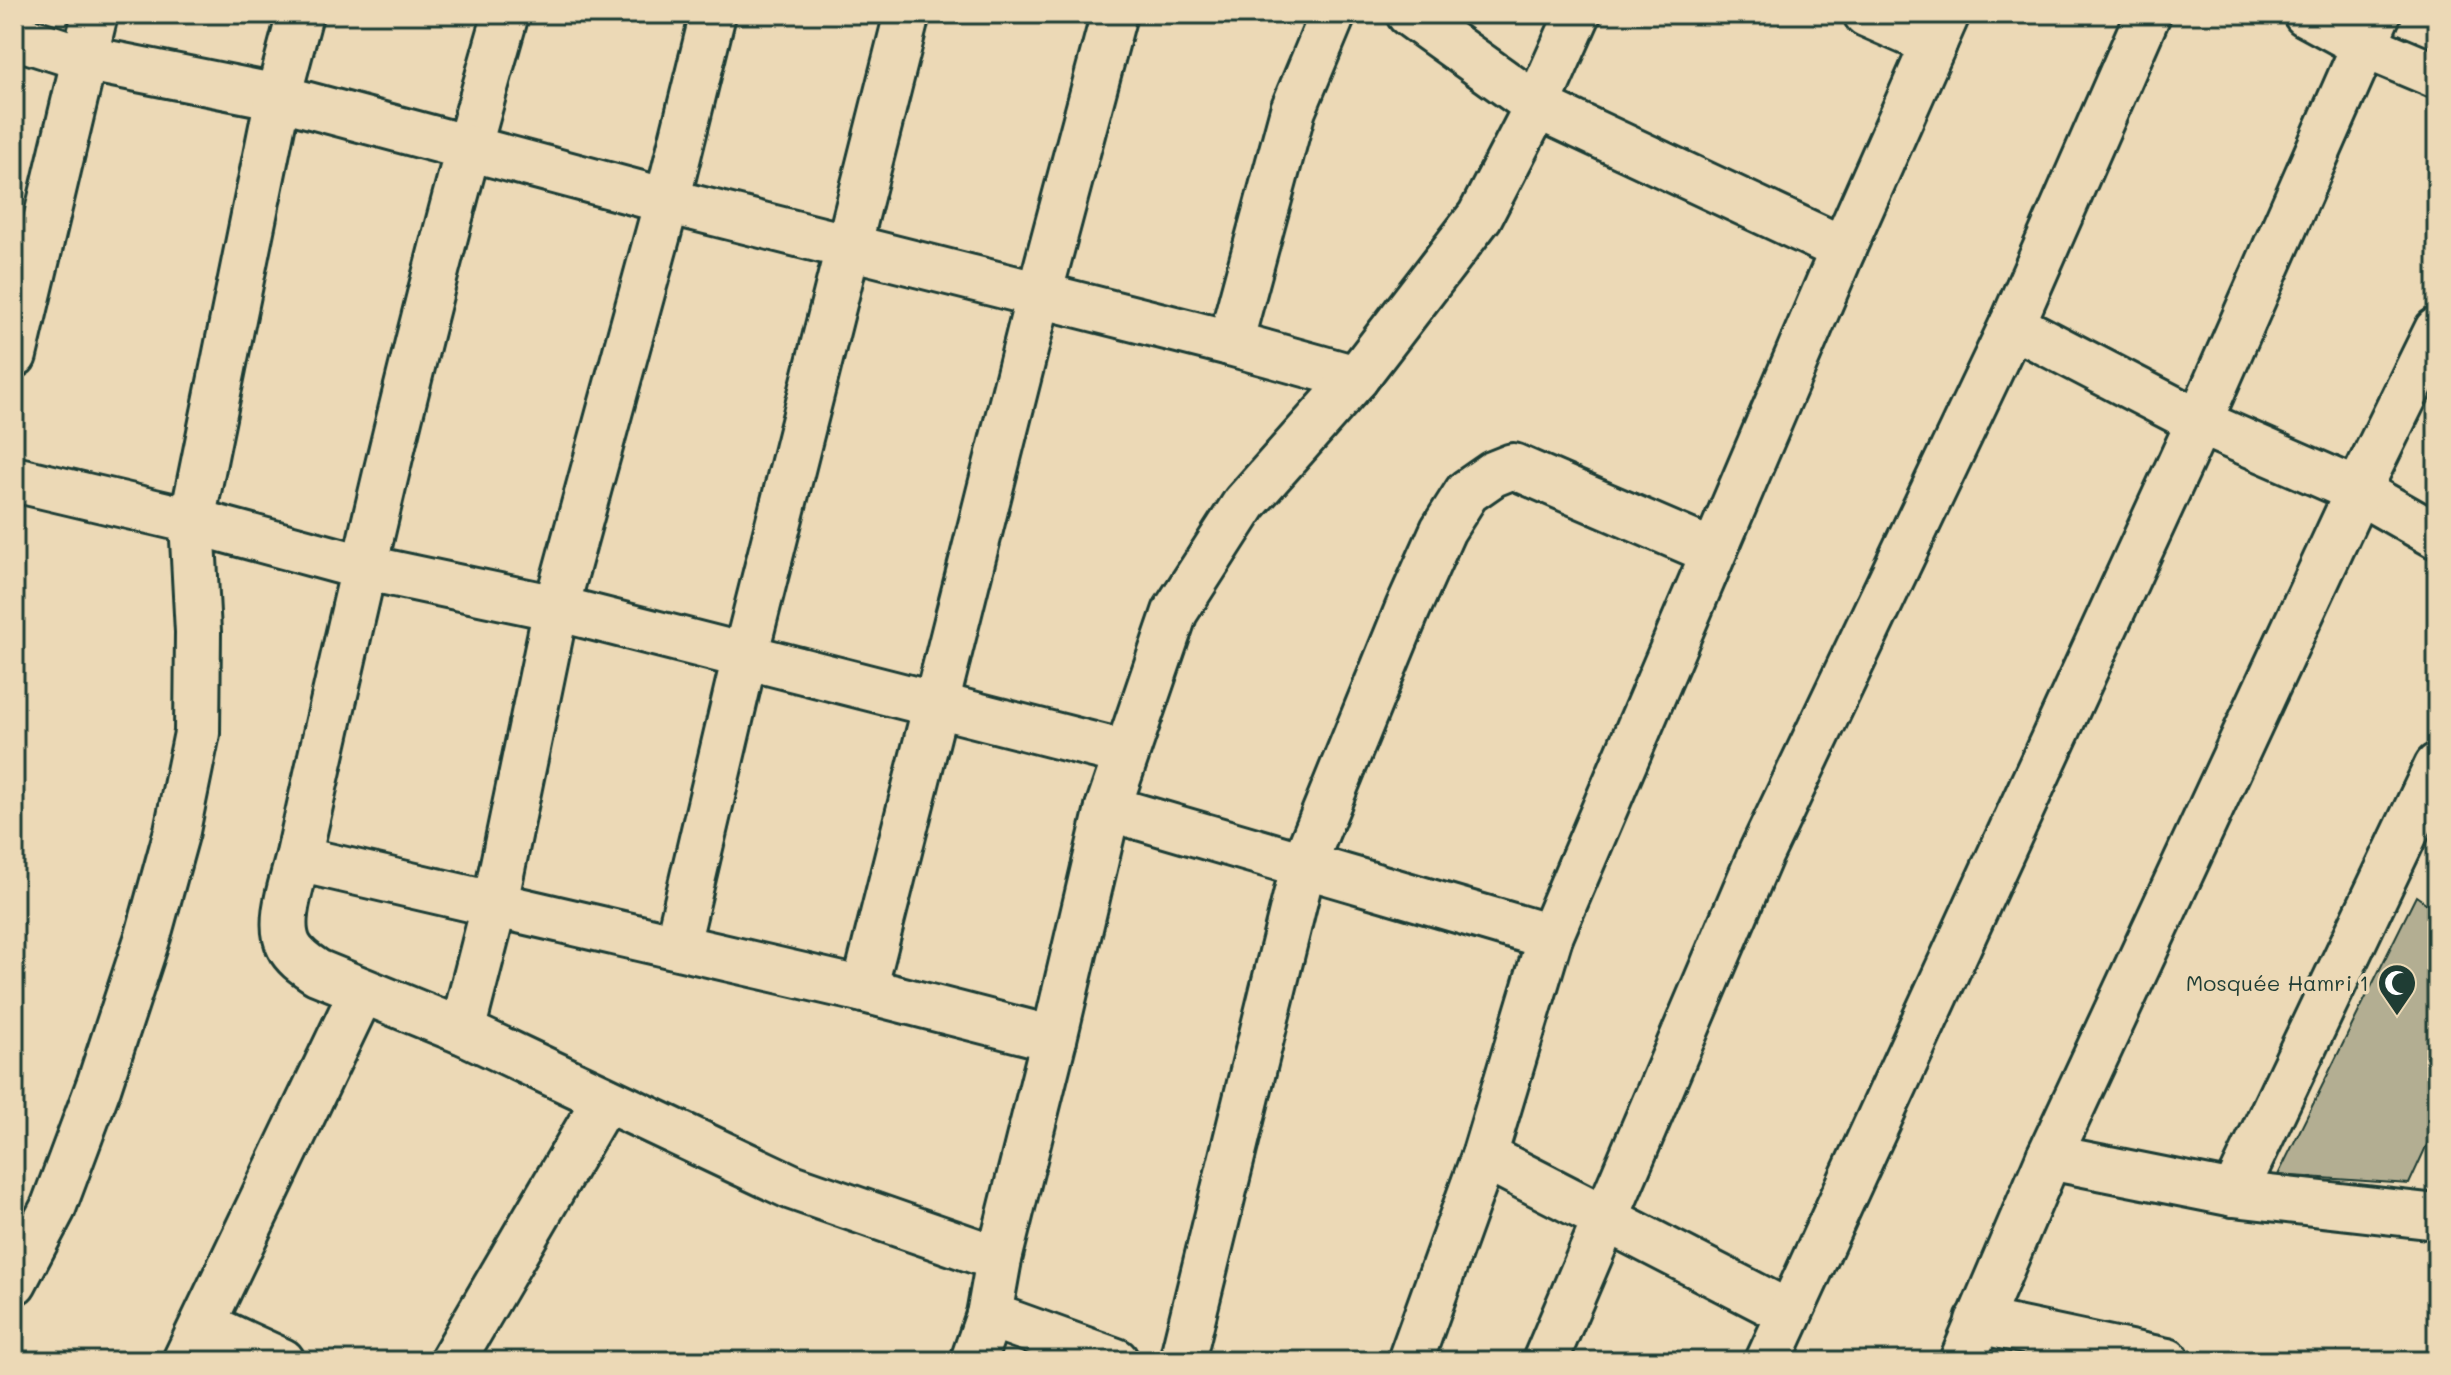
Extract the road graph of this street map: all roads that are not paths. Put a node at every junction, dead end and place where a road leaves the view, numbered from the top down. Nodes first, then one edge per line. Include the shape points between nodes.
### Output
1 (95, 14) edge
2 (300, 14) edge
3 (506, 14) edge
4 (713, 14) edge
5 (907, 14) edge
6 (1114, 14) edge
7 (1333, 14) edge
8 (1409, 14) edge
9 (1578, 14) edge
10 (1866, 14) edge
11 (2148, 14) edge
12 (2306, 14) edge
13 (1941, 29) edge
14 (2371, 30) edge
15 (14, 36) edge
16 (83, 58) junction
17 (2437, 76) edge
18 (278, 97) junction
19 (1537, 106) junction
20 (468, 145) junction
21 (667, 201) junction
22 (850, 247) junction
23 (1843, 249) junction
24 (1039, 295) junction
25 (2012, 325) junction
26 (2437, 330) edge
27 (15, 339) edge
28 (1230, 343) junction
29 (1356, 378) junction
30 (2199, 422) junction
31 (14, 479) edge
32 (2358, 491) junction
33 (192, 521) junction
34 (2437, 536) edge
35 (1713, 552) junction
36 (362, 567) junction
37 (556, 608) junction
38 (745, 656) junction
39 (937, 707) junction
40 (1125, 753) junction
41 (2437, 766) edge
42 (1108, 808) junction
43 (298, 859) junction
44 (1304, 863) junction
45 (495, 903) junction
46 (1550, 937) junction
47 (677, 945) junction
48 (864, 990) junction
49 (362, 991) junction
50 (462, 1031) junction
51 (1054, 1039) junction
52 (605, 1099) junction
53 (1484, 1156) junction
54 (2049, 1157) junction
55 (2234, 1194) junction
56 (2437, 1217) edge
57 (1606, 1218) junction
58 (999, 1259) junction
59 (14, 1282) edge
60 (1789, 1313) junction
61 (989, 1315) junction
62 (1978, 1321) junction
63 (195, 1343) edge
64 (282, 1361) edge
65 (452, 1361) edge
66 (973, 1361) edge
67 (1116, 1361) edge
68 (1182, 1361) edge
69 (1410, 1361) edge
70 (1545, 1361) edge
71 (1768, 1361) edge
72 (1962, 1361) edge
73 (2167, 1361) edge

1 - 16 street
2 - 18 street
3 - 20 street
4 - 21 street
5 - 22 street
6 - 24 street
7 - 28 street via 1293,110
8 - 19 street
9 - 19 street
10 - 13 street
11 - 25 street
12 - 14 street
13 - 23 street
14 - 17 street
14 - 30 street
15 - 16 street
16 - 18 street
16 - 27 street
18 - 20 street
18 - 33 street
19 - 23 street
19 - 29 street via 1480,216
20 - 21 street
20 - 36 street
21 - 22 street
21 - 37 street
22 - 24 street
22 - 38 street
23 - 35 street
24 - 28 street
24 - 39 street
25 - 30 street
25 - 57 street via 1761,853
26 - 32 street
28 - 29 street
29 - 40 street via 1245,503 1175,612
30 - 32 street
30 - 60 street
31 - 33 street
32 - 34 street
32 - 54 street
33 - 36 street
33 - 59 street via 197,733 177,831 99,1085 53,1208
35 - 44 street via 1513,466 1467,492 1443,530 1408,608
35 - 46 street
36 - 37 street
36 - 43 street
37 - 38 street
37 - 45 street
38 - 39 street
38 - 47 street
39 - 40 street
39 - 48 street
40 - 42 street
41 - 55 street
42 - 44 street
42 - 51 street
43 - 45 street
43 - 49 street via 285,923 288,945 317,972
44 - 46 street
44 - 68 street
45 - 47 street
45 - 50 street
46 - 53 street
47 - 48 street
48 - 51 street
49 - 50 street
49 - 63 street
50 - 52 street
51 - 58 street
52 - 58 street via 792,1187
52 - 65 street
53 - 57 street
53 - 69 street
54 - 55 street
54 - 62 street
55 - 56 street
57 - 60 street
57 - 70 street
58 - 61 street
60 - 71 street
61 - 66 street
61 - 67 street
62 - 72 street
62 - 73 street
63 - 64 street

